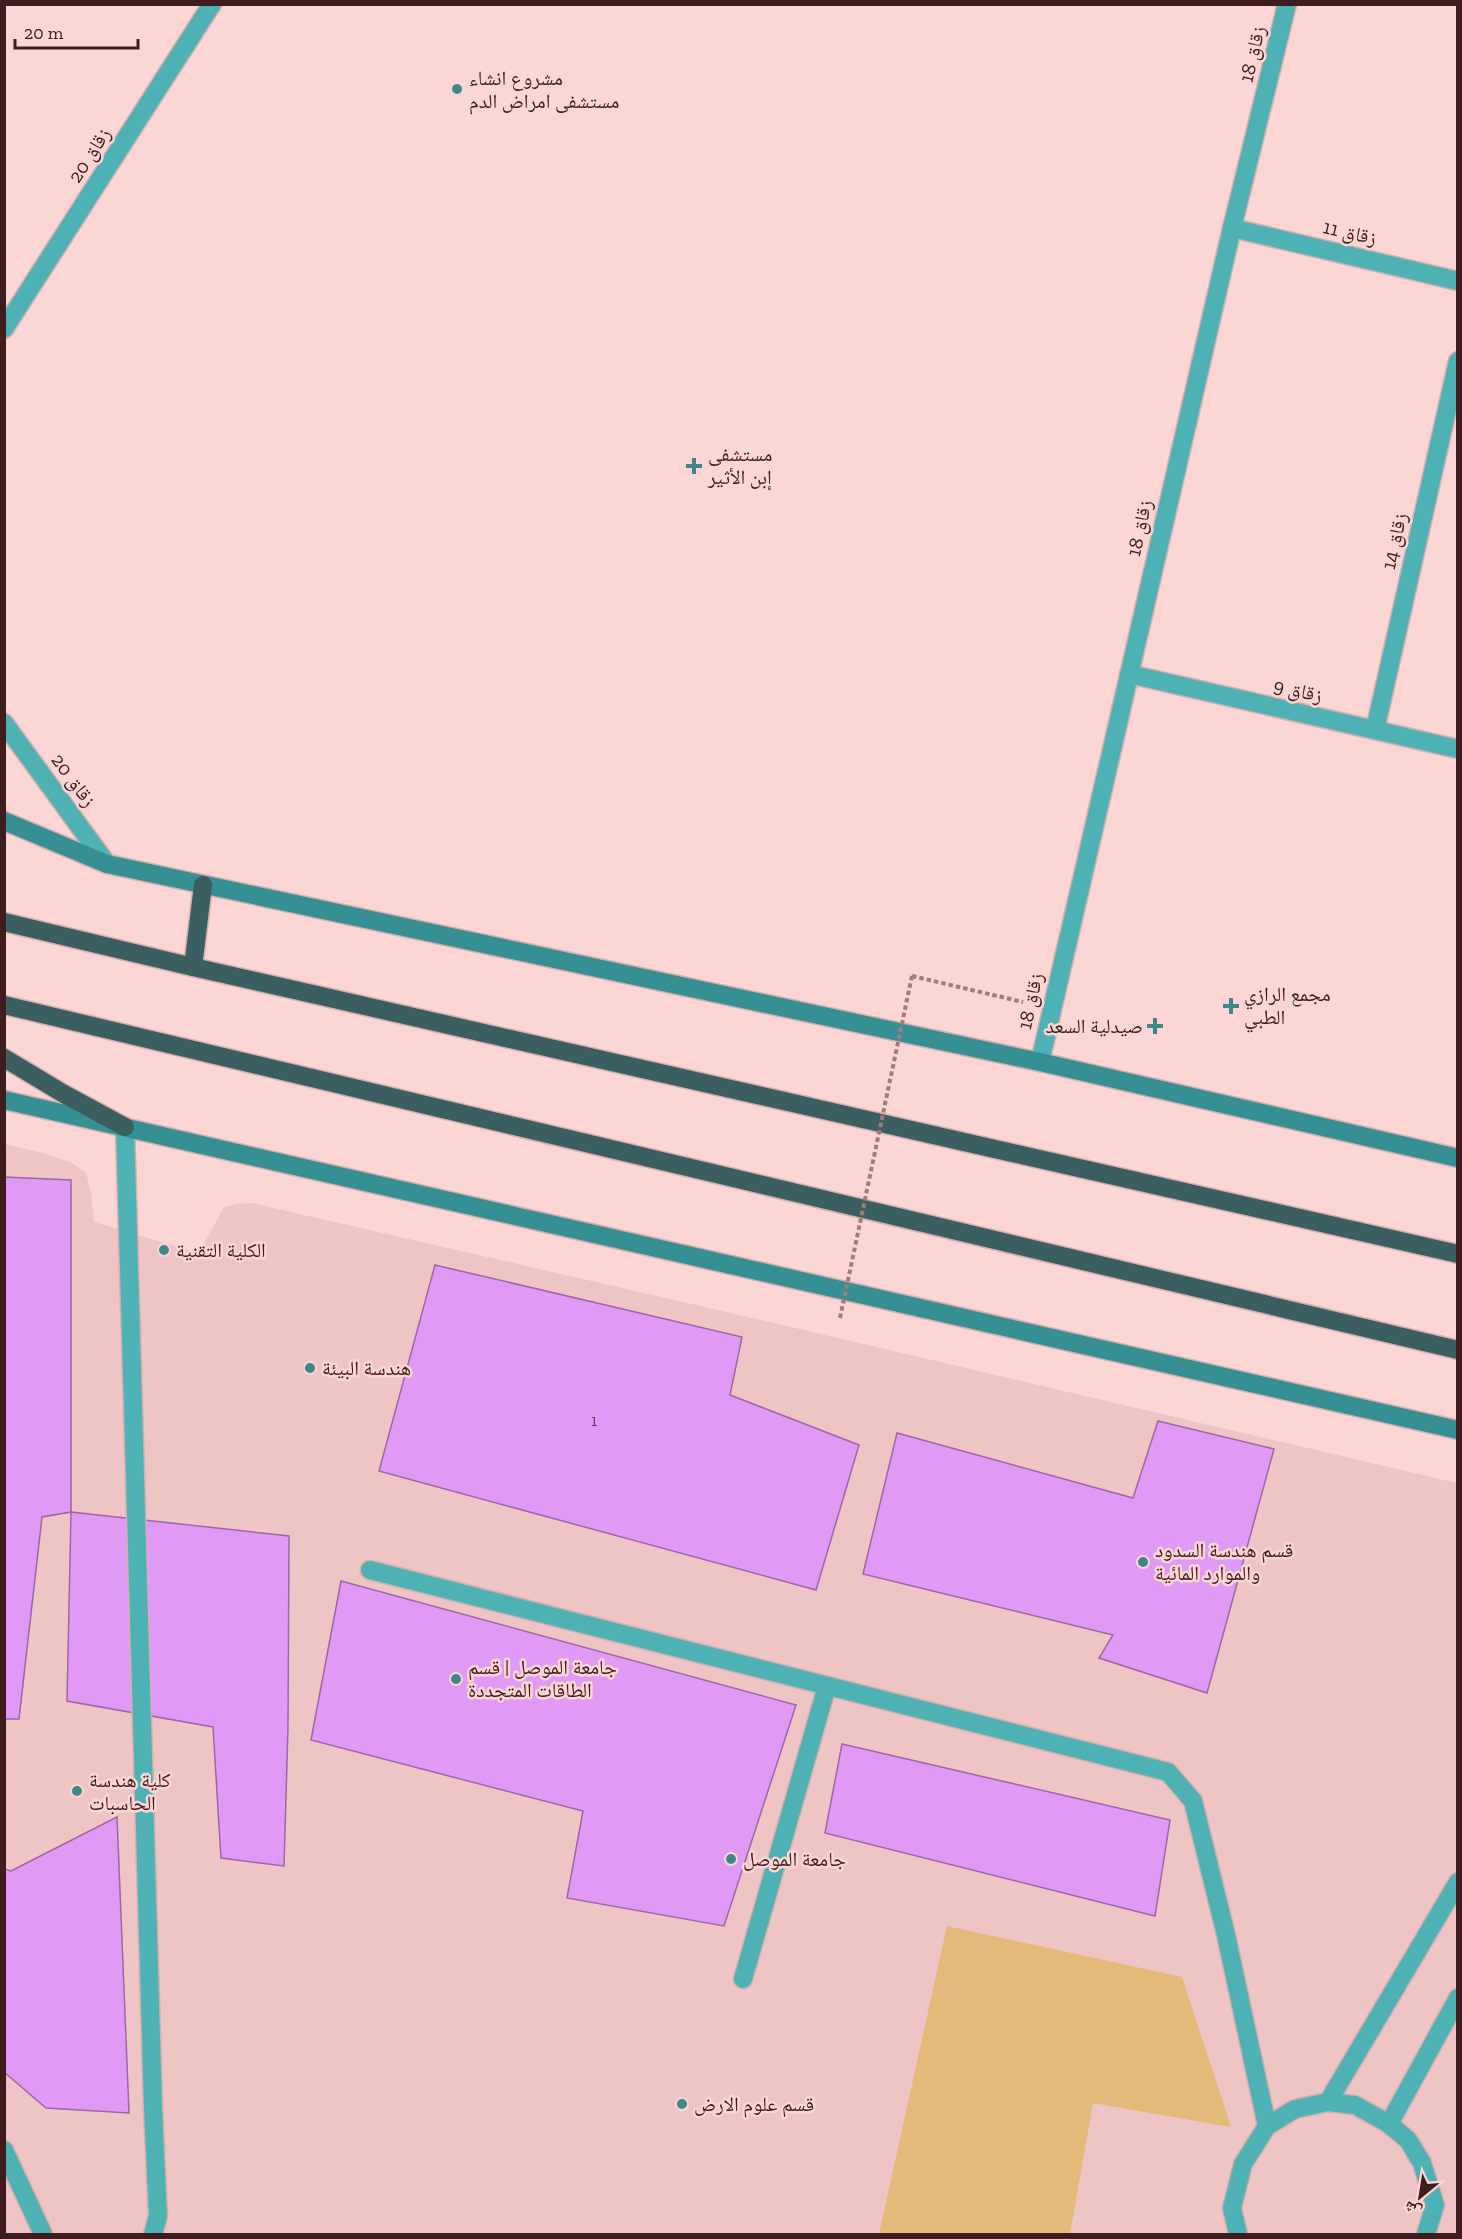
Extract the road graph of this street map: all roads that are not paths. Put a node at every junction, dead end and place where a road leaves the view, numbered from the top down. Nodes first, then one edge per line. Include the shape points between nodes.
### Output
1 (212, 4) edge
2 (1287, 4) edge
3 (1232, 228) junction
4 (1458, 280) edge
5 (4, 330) edge
6 (1458, 361) edge
7 (1129, 674) junction
8 (4, 723) edge
9 (1375, 730) junction
10 (1458, 749) edge
11 (4, 821) edge
12 (107, 864) junction
13 (203, 885) junction
14 (4, 922) edge
15 (193, 967) junction
16 (4, 1005) edge
17 (4, 1058) edge
18 (1040, 1062) junction
19 (4, 1100) edge
20 (125, 1127) junction
21 (1458, 1158) edge
22 (1458, 1254) edge
23 (1458, 1350) edge
24 (1458, 1430) edge
25 (370, 1570) dead end
26 (827, 1686) junction
27 (1458, 1882) edge
28 (743, 1979) dead end
29 (1458, 1998) edge
30 (1328, 2102) junction
31 (1389, 2124) junction
32 (1267, 2126) junction
33 (4, 2150) edge
34 (43, 2235) edge
35 (153, 2235) edge
36 (1238, 2235) edge
37 (1426, 2235) edge

1 - 5 street, زقاق 20
2 - 3 street, زقاق 18
3 - 4 street, زقاق 11
3 - 7 street, زقاق 18
6 - 9 street, زقاق 14
7 - 9 street, زقاق 9
7 - 18 street, زقاق 18
8 - 12 street, زقاق 20
9 - 10 street, زقاق 9
11 - 12 main road
12 - 13 main road
13 - 15 highway
13 - 18 main road
14 - 15 highway
15 - 22 highway
16 - 23 highway
17 - 20 highway
18 - 21 main road
19 - 20 main road
20 - 24 main road
20 - 35 street via 158,2216
25 - 26 street
26 - 28 street
26 - 32 street via 1168,1772 1193,1801
27 - 30 street
29 - 31 street
30 - 31 street via 1355,2105
30 - 32 street via 1295,2109
31 - 37 street via 1408,2140 1422,2163 1435,2205
32 - 36 street via 1243,2164 1232,2208
33 - 34 street

